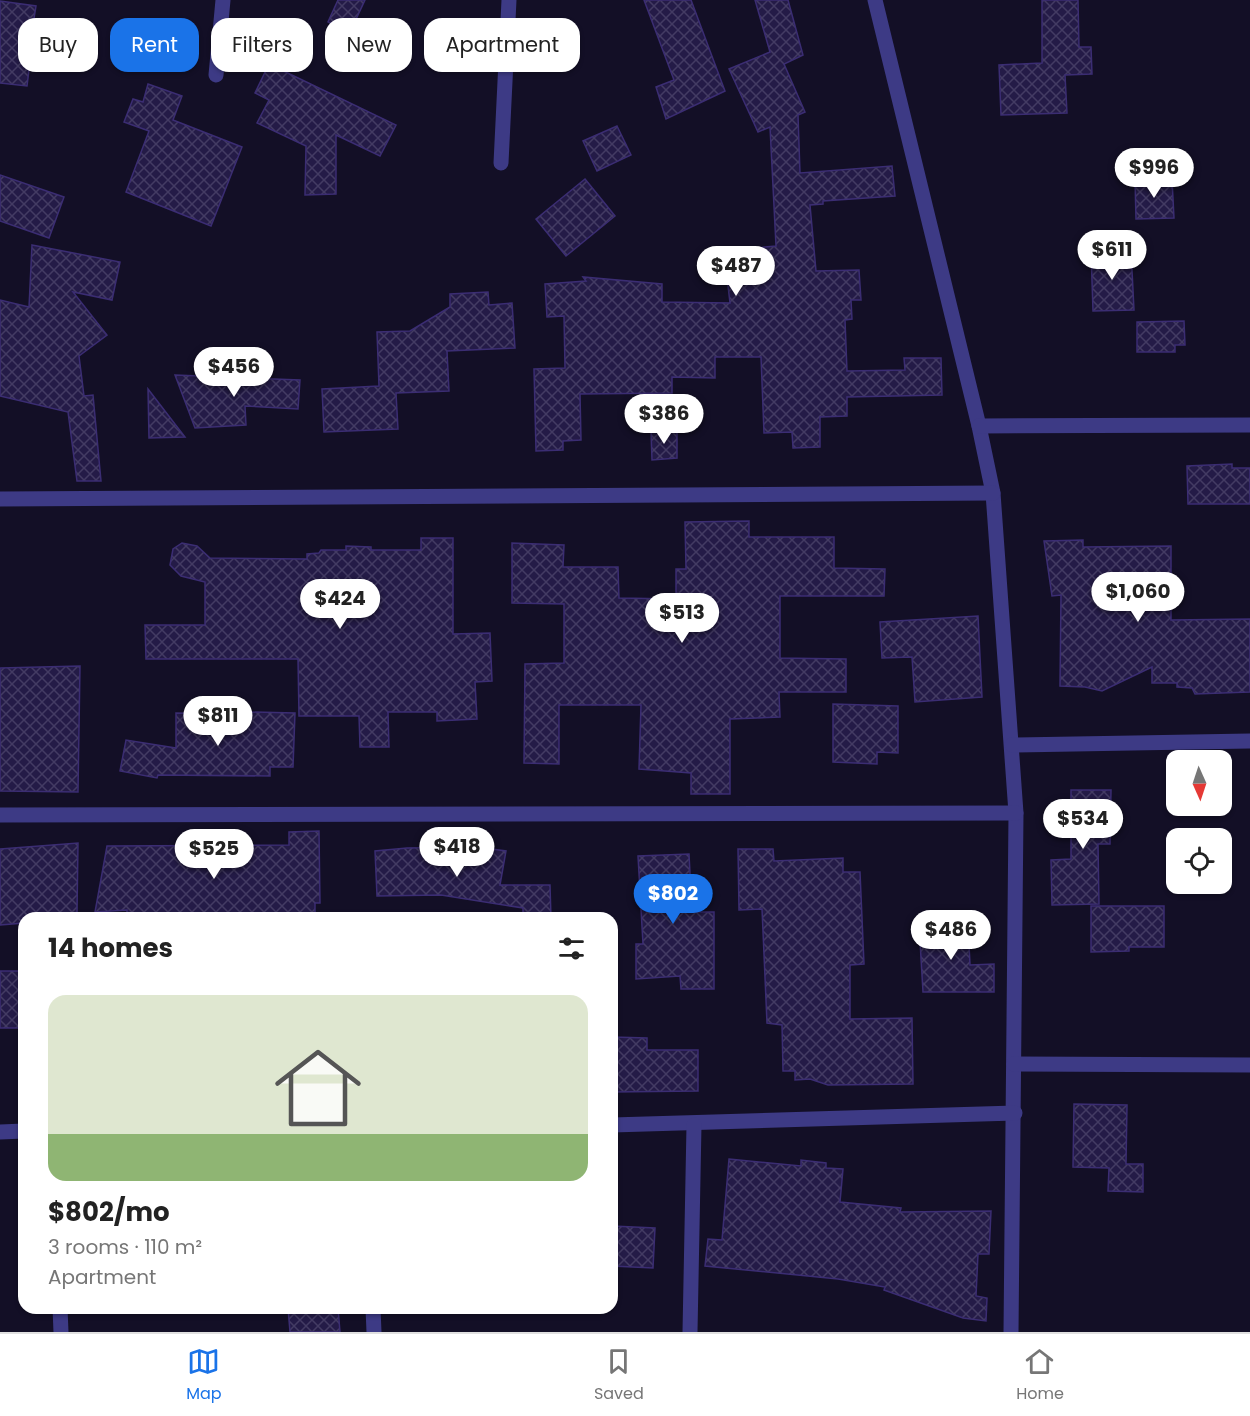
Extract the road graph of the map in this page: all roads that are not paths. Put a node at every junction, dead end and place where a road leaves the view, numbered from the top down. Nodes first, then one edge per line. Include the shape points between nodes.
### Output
1 (223, 0) edge
2 (509, 0) edge
3 (875, 0) edge
4 (216, 75) dead end
5 (501, 163) dead end
6 (1250, 425) edge
7 (979, 426) junction
8 (993, 493) junction
9 (0, 499) edge
10 (1250, 741) edge
11 (1012, 745) junction
12 (1016, 813) junction
13 (0, 815) edge
14 (1014, 1064) junction
15 (1250, 1065) edge
16 (1015, 1113) junction
17 (618, 1125) edge
18 (694, 1125) junction
19 (18, 1131) edge
20 (0, 1132) edge
21 (60, 1314) edge
22 (373, 1314) edge
23 (61, 1332) edge
24 (374, 1332) edge
25 (690, 1332) edge
26 (1011, 1332) edge

1 - 4 street
2 - 5 street
3 - 7 street
6 - 7 street
7 - 8 street
8 - 9 street
8 - 11 street
10 - 11 street
11 - 12 street
12 - 13 street
12 - 14 street
14 - 15 street
14 - 16 street
16 - 18 street
16 - 26 street
17 - 18 street
18 - 25 street
19 - 20 street
21 - 23 street
22 - 24 street

